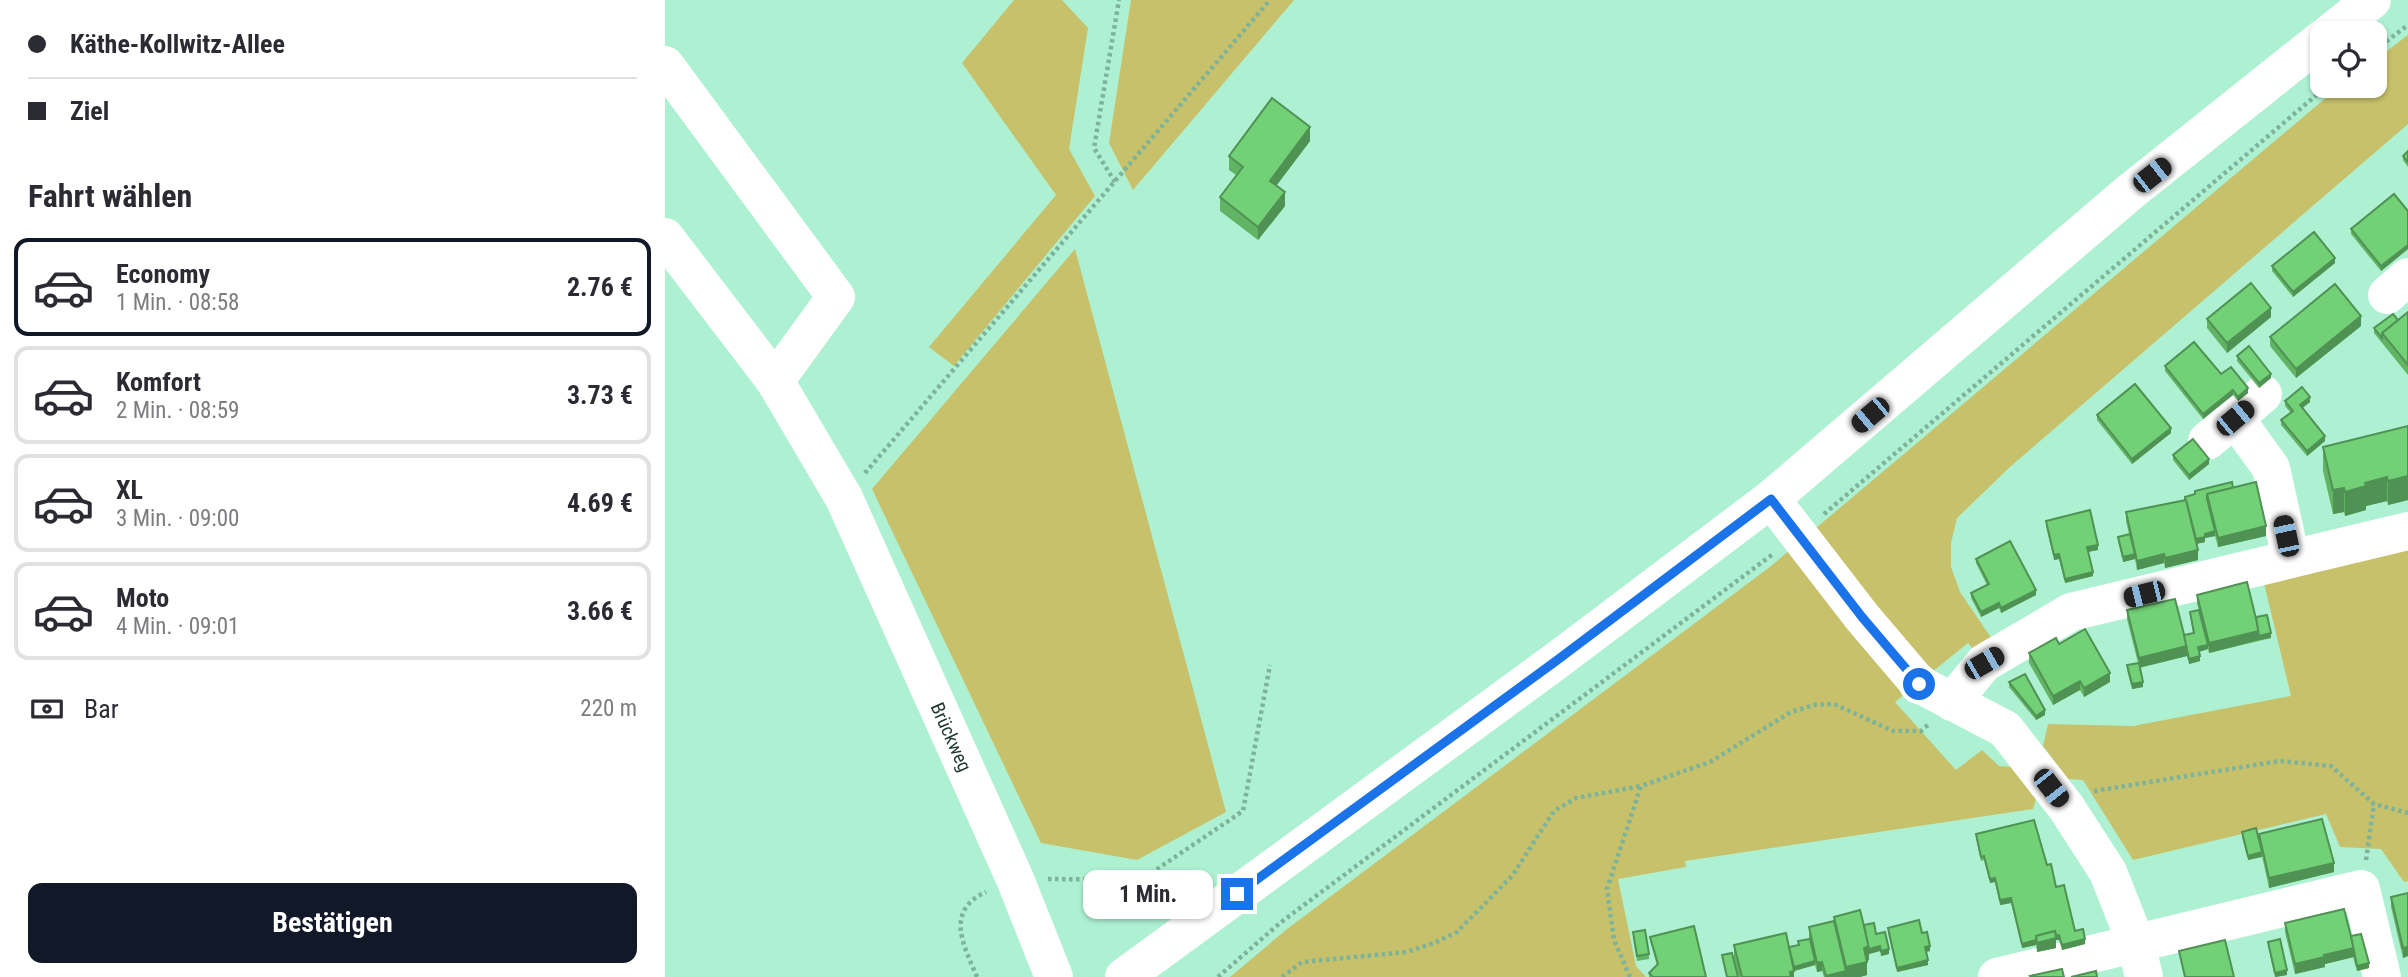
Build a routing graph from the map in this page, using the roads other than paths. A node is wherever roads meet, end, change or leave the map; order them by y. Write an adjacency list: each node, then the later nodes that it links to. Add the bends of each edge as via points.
1 (2372, 0): 2 (street)
2 (2345, 21)
3 (2310, 49): 8 (street, via 2130,192)
4 (665, 65): 6 (street, via 836,297)
5 (665, 237): 6 (street, Brückweg)
6 (775, 381): 13 (street, Brückweg, via 844,498 1015,879)
7 (2235, 418): 10 (street, via 2271,468)
8 (1771, 499): 11 (street, via 1919,684); 14 (street)
9 (2408, 531): 10 (street)
10 (2291, 559): 11 (street, via 2071,612 1984,663)
11 (1952, 702): 12 (street, via 2005,729 2066,807 2108,872)
12 (2140, 960): 15 (street); 16 (street, via 2361,889)
13 (1054, 977)
14 (1123, 977)
15 (1997, 977)
16 (2382, 977)

